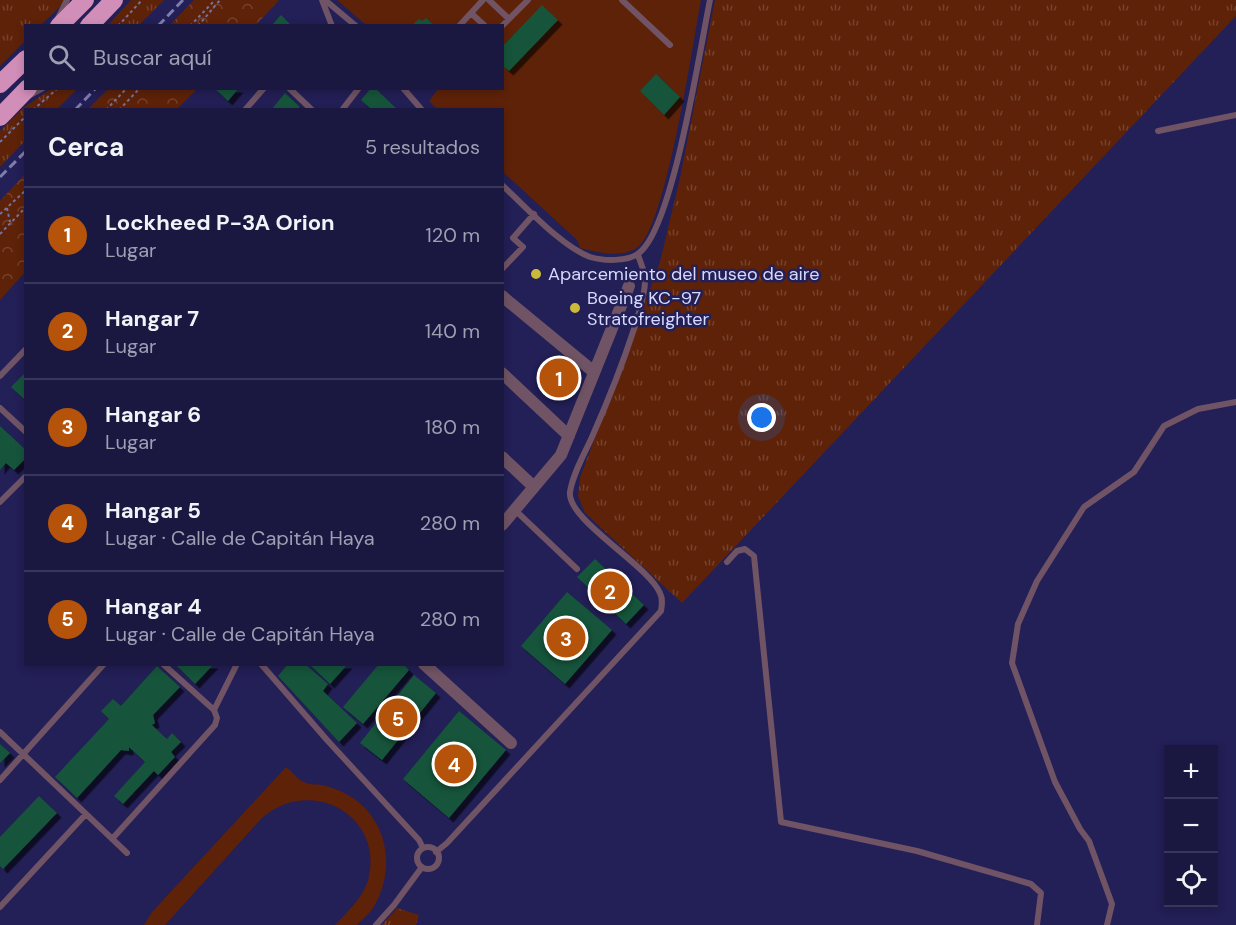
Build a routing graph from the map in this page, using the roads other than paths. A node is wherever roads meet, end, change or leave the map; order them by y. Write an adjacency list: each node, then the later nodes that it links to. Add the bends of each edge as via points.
1 (67, 0): 13 (lane)
2 (85, 0): 14 (highway)
3 (120, 0): 10 (lane)
4 (324, 0): 16 (lane); 17 (lane)
5 (483, 0): 11 (lane)
6 (489, 0): 12 (lane)
7 (528, 0): 12 (lane)
8 (622, 0): 21 (lane)
9 (710, 0): 40 (lane, via 674,175 658,225)
10 (111, 8): 15 (highway)
11 (471, 13): 18 (lane); 19 (lane)
12 (509, 19): 20 (lane)
13 (58, 24)
14 (59, 24)
15 (92, 24)
16 (331, 24)
17 (354, 24)
18 (461, 24)
19 (482, 24)
20 (504, 24)
21 (670, 45)
22 (24, 61): 23 (highway)
23 (0, 84)
24 (27, 90): 34 (highway)
25 (41, 90): 34 (lane)
26 (262, 90): 30 (lane)
27 (291, 90): 31 (lane)
28 (357, 90): 32 (lane)
29 (404, 90): 33 (lane)
30 (247, 108)
31 (310, 108)
32 (344, 108)
33 (418, 108)
34 (20, 110): 36 (highway)
35 (1236, 115): 37 (lane)
36 (0, 117)
37 (1158, 131)
38 (504, 188): 39 (lane)
39 (534, 214): 40 (lane, via 572,248 592,257 609,260); 41 (lane, via 513,238 524,247)
40 (638, 255): 73 (lane, via 644,269 642,302 570,496 579,515 660,592 661,611)
41 (504, 267)
42 (629, 286): 45 (street)
43 (504, 298): 45 (street)
44 (24, 351): 47 (lane)
45 (594, 372): 51 (street)
46 (504, 375): 51 (street)
47 (0, 376)
48 (1236, 402): 79 (lane, via 1198,409 1164,426 1134,472 1084,507 1037,580 1018,624 1012,663 1055,782 1089,841 1112,904)
49 (0, 408): 50 (lane)
50 (24, 430)
51 (569, 436): 54 (street, via 561,455)
52 (504, 460): 54 (street)
53 (24, 478): 55 (lane)
54 (534, 487): 56 (street)
55 (0, 502)
56 (515, 510): 57 (street); 59 (lane)
57 (504, 523)
58 (727, 562): 78 (lane, via 737,551 746,549 754,556 781,822 917,851 1031,884 1041,893)
59 (577, 568)
60 (103, 666): 68 (lane)
61 (165, 666): 65 (lane)
62 (236, 666): 65 (lane)
63 (263, 666): 72 (lane)
64 (426, 666): 67 (street)
65 (214, 710): 71 (lane, via 215,725)
66 (0, 732): 68 (lane)
67 (511, 743)
68 (24, 754): 69 (lane); 70 (lane)
69 (0, 780)
70 (86, 814): 71 (lane); 76 (lane)
71 (111, 838): 74 (lane)
72 (423, 848): 73 (lane); 75 (lane, via 417,858)
73 (436, 852): 75 (lane, via 437,865)
74 (127, 853)
75 (422, 867): 77 (lane)
76 (0, 907)
77 (376, 925)
78 (1037, 925)
79 (1107, 925)

